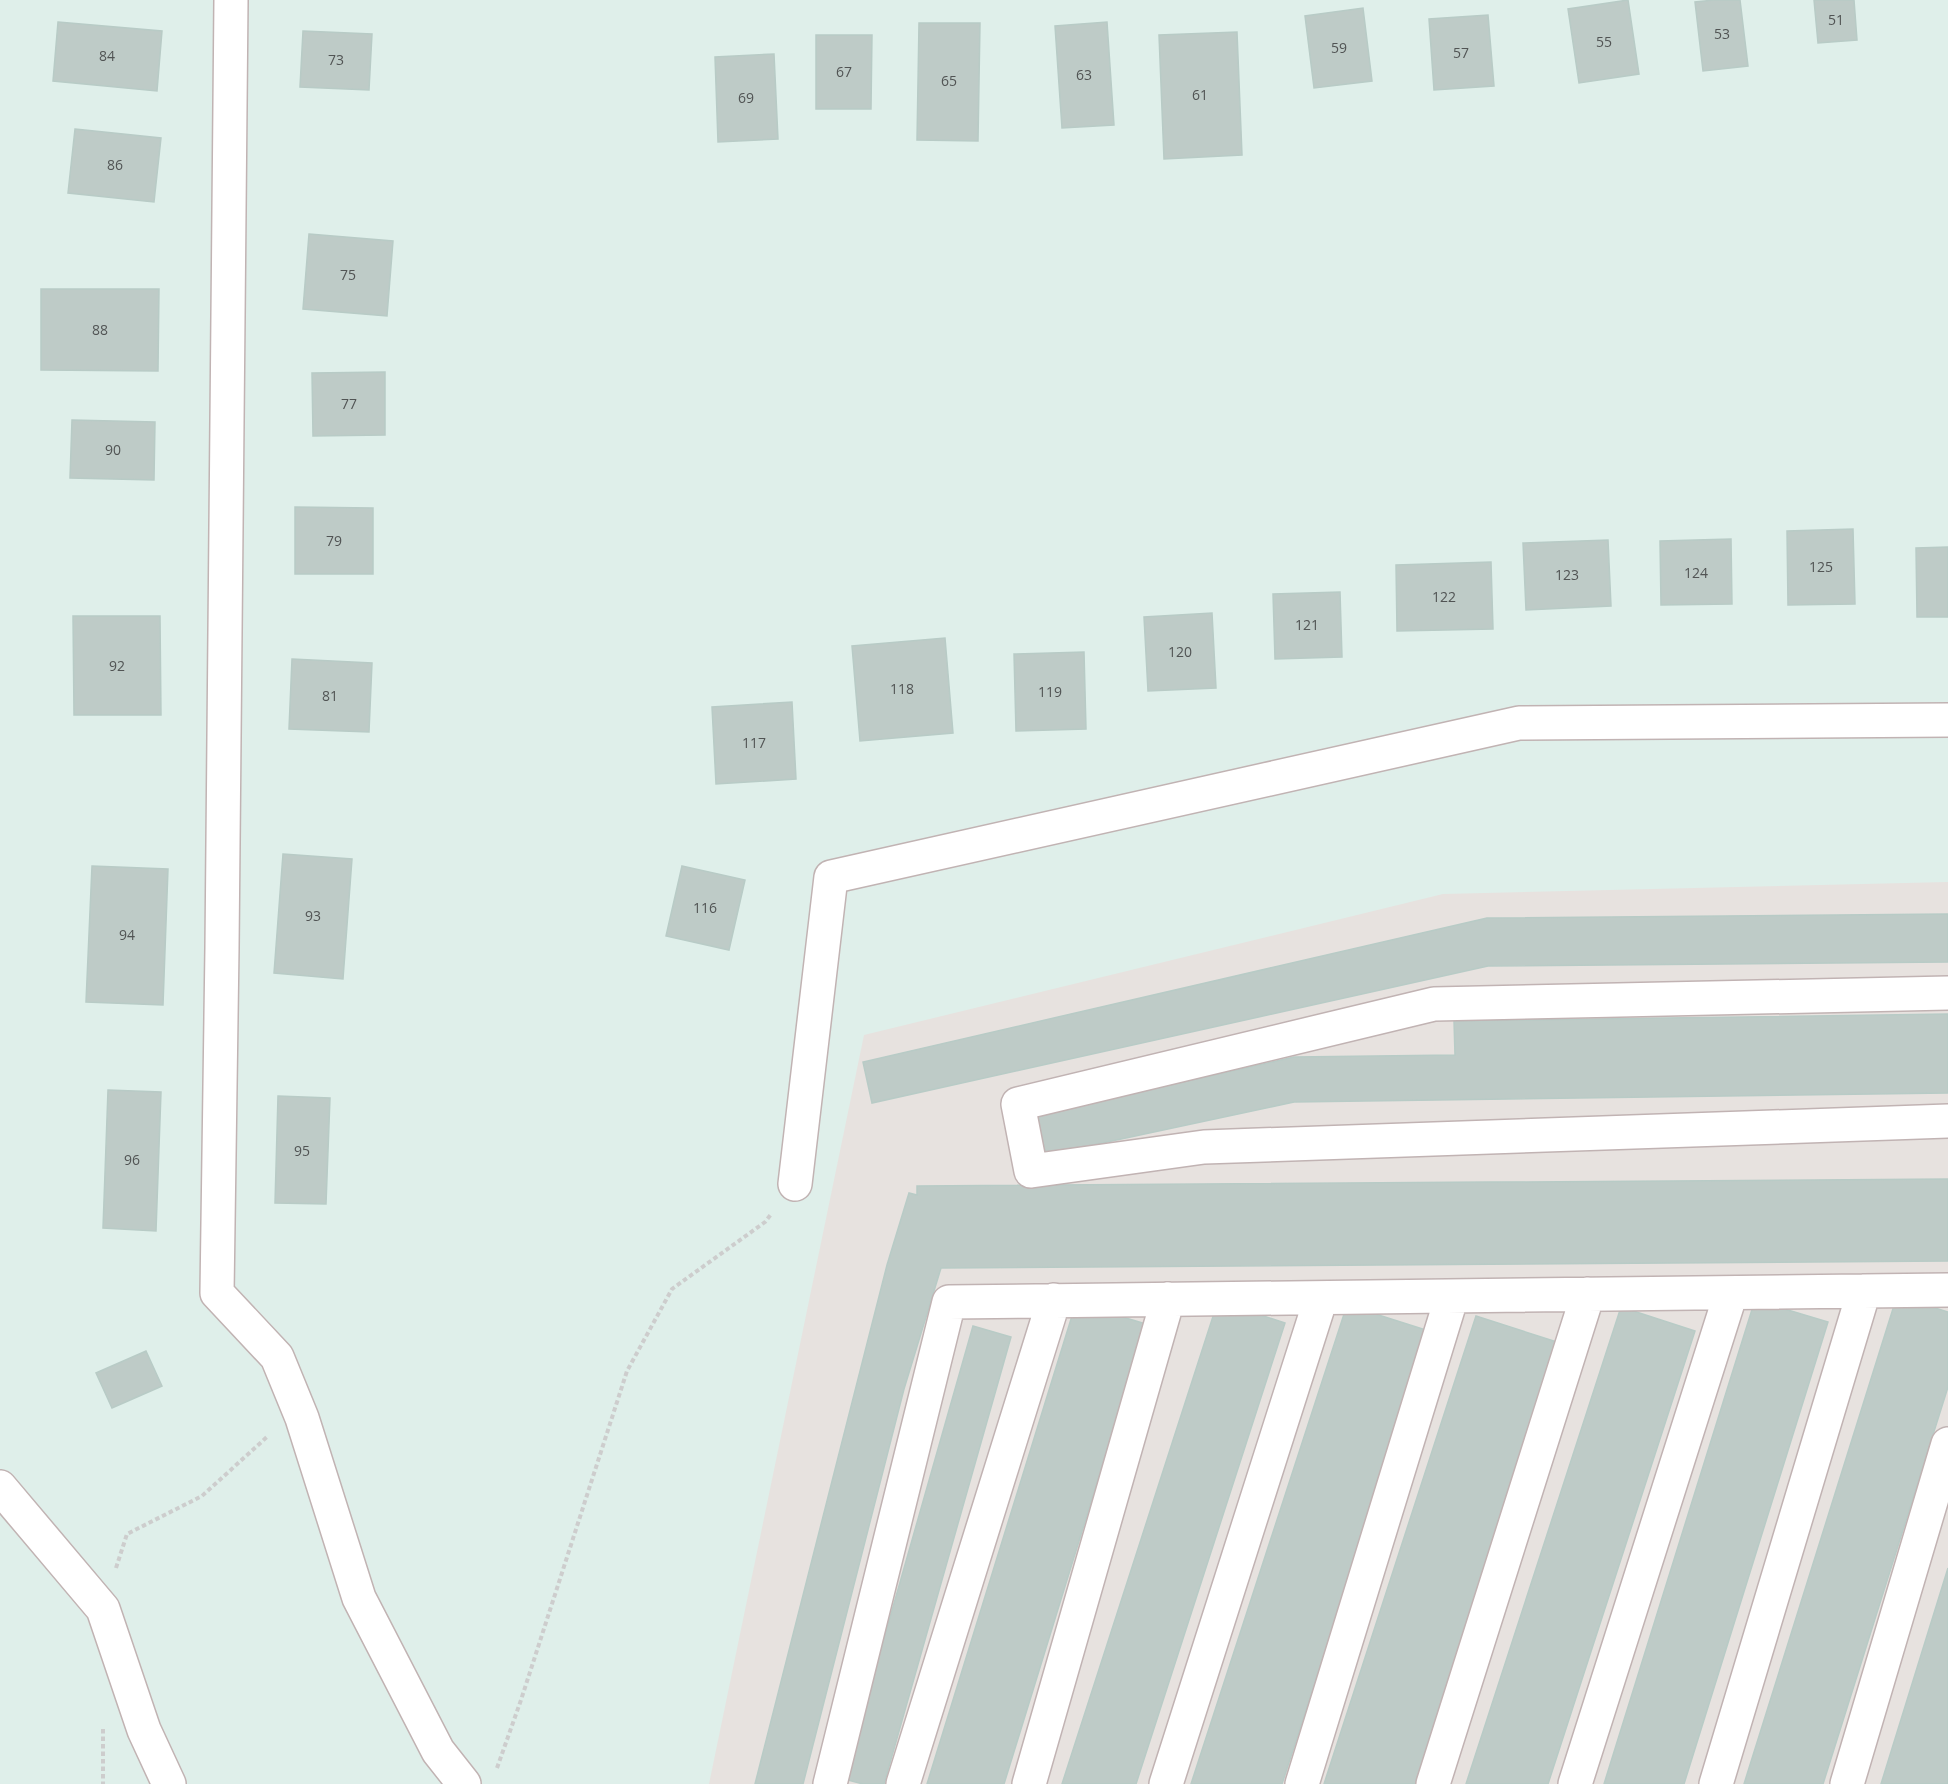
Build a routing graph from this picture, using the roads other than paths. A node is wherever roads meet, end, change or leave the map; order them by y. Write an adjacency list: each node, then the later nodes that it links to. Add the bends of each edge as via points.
1 (231, 0): 17 (street, via 217,1293 278,1357 302,1418 359,1598 438,1751)
2 (1948, 720): 5 (street, via 1519,723 831,877)
3 (1948, 993): 4 (street, via 1434,1004 1018,1104 1032,1172 1204,1147)
4 (1948, 1121)
5 (795, 1184)
6 (1948, 1290): 7 (street)
7 (1864, 1291): 8 (street); 25 (street)
8 (1731, 1293): 9 (street); 24 (street)
9 (1588, 1294): 10 (street); 23 (street)
10 (1452, 1296): 11 (street); 22 (street)
11 (1321, 1298): 12 (street); 21 (street)
12 (1168, 1299): 13 (street); 20 (street)
13 (1054, 1300): 18 (street, via 949,1302); 19 (street)
14 (1948, 1444): 26 (street)
15 (0, 1486): 16 (street, via 103,1609 144,1730)
16 (169, 1784)
17 (464, 1784)
18 (830, 1784)
19 (903, 1784)
20 (1029, 1784)
21 (1166, 1784)
22 (1302, 1784)
23 (1434, 1784)
24 (1575, 1784)
25 (1716, 1784)
26 (1848, 1784)

